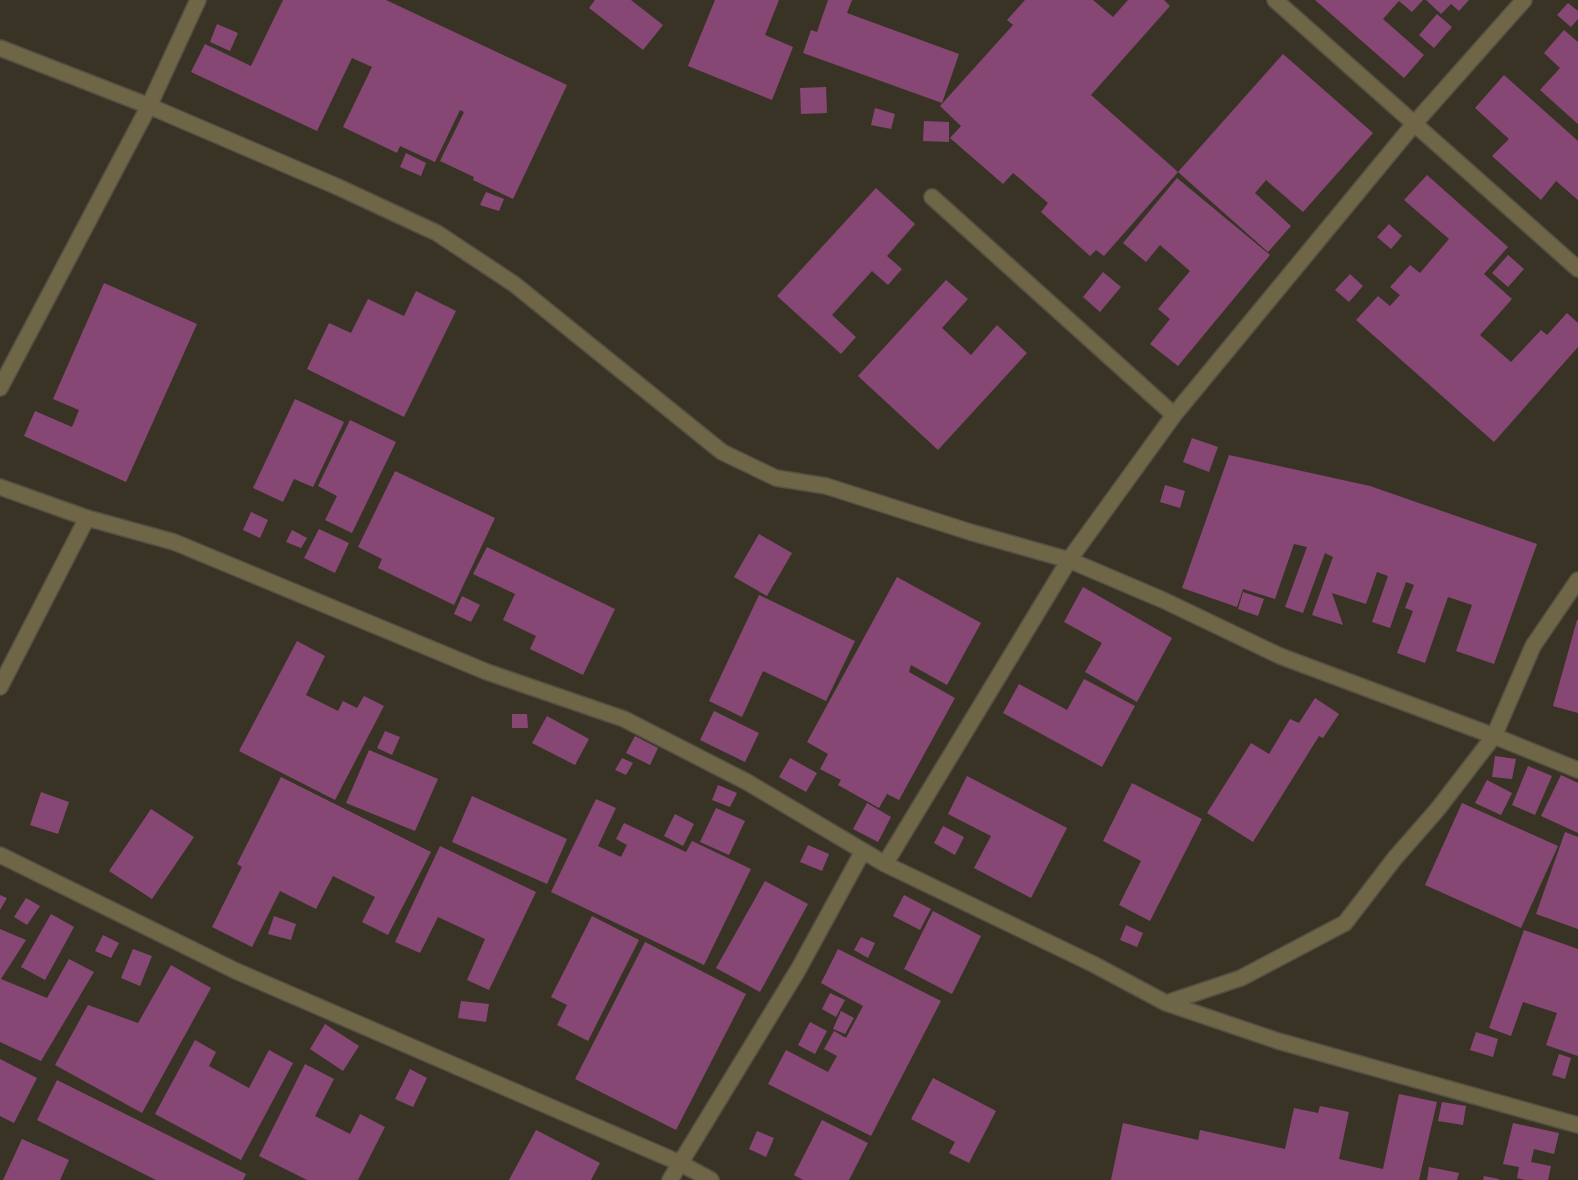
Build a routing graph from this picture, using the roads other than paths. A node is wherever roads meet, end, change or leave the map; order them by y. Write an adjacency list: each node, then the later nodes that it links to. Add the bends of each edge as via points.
1 (198, 0): 5 (street)
2 (1275, 0): 6 (street)
3 (1524, 0): 6 (street)
4 (0, 48): 5 (street)
5 (149, 106): 9 (street); 13 (street, via 437,233 514,284 722,452 776,478 826,486)
6 (1414, 124): 8 (street); 10 (street)
7 (932, 197): 10 (street)
8 (1578, 269)
9 (0, 388)
10 (1174, 415): 13 (street)
11 (0, 487): 12 (street)
12 (87, 518): 15 (street); 18 (street, via 174,542 487,672 624,719 747,782)
13 (1069, 560): 16 (street, via 1280,656); 20 (street)
14 (1578, 580): 16 (street, via 1533,646)
15 (0, 687)
16 (1494, 736): 17 (street); 21 (street, via 1345,923 1241,978)
17 (1578, 770)
18 (863, 851): 20 (street); 23 (street, via 798,970)
19 (0, 855): 23 (street, via 236,971)
20 (885, 864): 21 (street)
21 (1166, 1003): 22 (street, via 1299,1047)
22 (1578, 1125)
23 (680, 1163): 24 (street); 25 (street)
24 (670, 1180)
25 (711, 1180)

